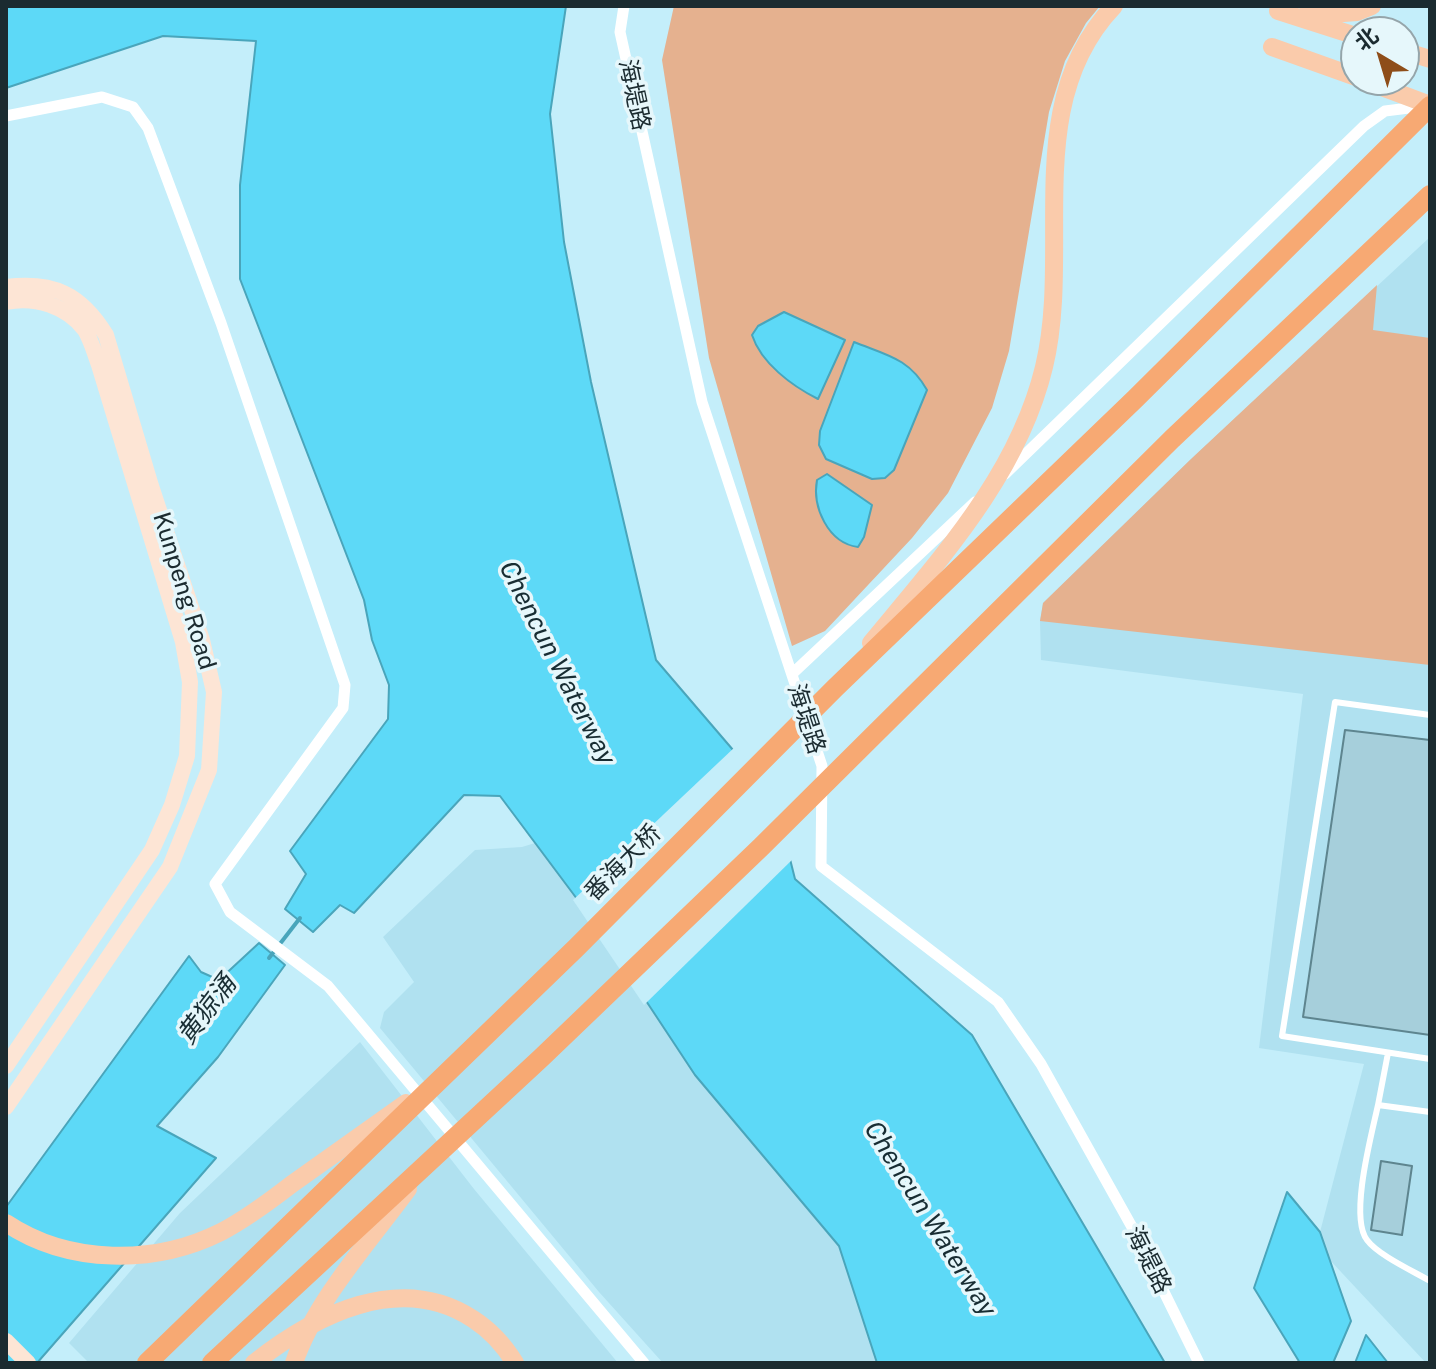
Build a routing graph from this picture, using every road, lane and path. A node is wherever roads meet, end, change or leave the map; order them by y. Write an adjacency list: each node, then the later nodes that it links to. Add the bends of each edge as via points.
1 (624, 6): 13 (street, 海堤路, via 620,32 702,402)
2 (1114, 6): 14 (main road, via 1076,60 1063,104 1054,177 1052,313 1032,410 984,499)
3 (1372, 6): 4 (main road, via 1357,12 1285,14)
4 (1340, 31)
5 (1272, 47): 6 (main road)
6 (1340, 71)
7 (1406, 96): 8 (main road)
8 (1430, 105): 13 (street, via 1385,111 1364,126); 14 (highway, 番海大桥)
9 (6, 116): 35 (street, via 102,97 133,107 148,128 345,685 343,708 215,884 234,915 321,981)
10 (1430, 198): 25 (highway, via 1172,439 761,847)
11 (6, 287): 17 (street, Kunpeng Road, via 57,289 81,302 106,335 202,640 214,692 209,770)
12 (6, 302): 16 (street, Kunpeng Road, via 47,302 85,331 183,642 190,682 187,756 172,805)
13 (792, 674): 36 (street, 海堤路, via 822,766 821,866 998,1002 1041,1064 1125,1213)
14 (835, 688): 21 (highway, 番海大桥)
15 (1430, 715): 18 (lane, via 1335,702 1282,1036)
16 (145, 861): 17 (lane); 20 (street, Kunpeng Road)
17 (165, 875): 23 (street, Kunpeng Road)
18 (1388, 1053): 19 (lane); 22 (lane)
19 (1430, 1059)
20 (6, 1066)
21 (451, 1071): 26 (main road, via 262,1206 225,1230 184,1247 112,1257 87,1254 23,1235); 30 (highway, 番海大桥)
22 (1378, 1105): 24 (lane); 27 (lane, via 1362,1192 1362,1229 1377,1248)
23 (6, 1107)
24 (1430, 1112)
25 (421, 1172): 31 (highway); 33 (main road, via 326,1301)
26 (6, 1223)
27 (1430, 1281)
28 (6, 1341): 29 (street)
29 (28, 1363)
30 (147, 1363)
31 (212, 1363)
32 (254, 1363): 34 (main road, via 331,1315 390,1298 456,1308 486,1328)
33 (294, 1363)
34 (515, 1363)
35 (644, 1363)
36 (1199, 1363)

